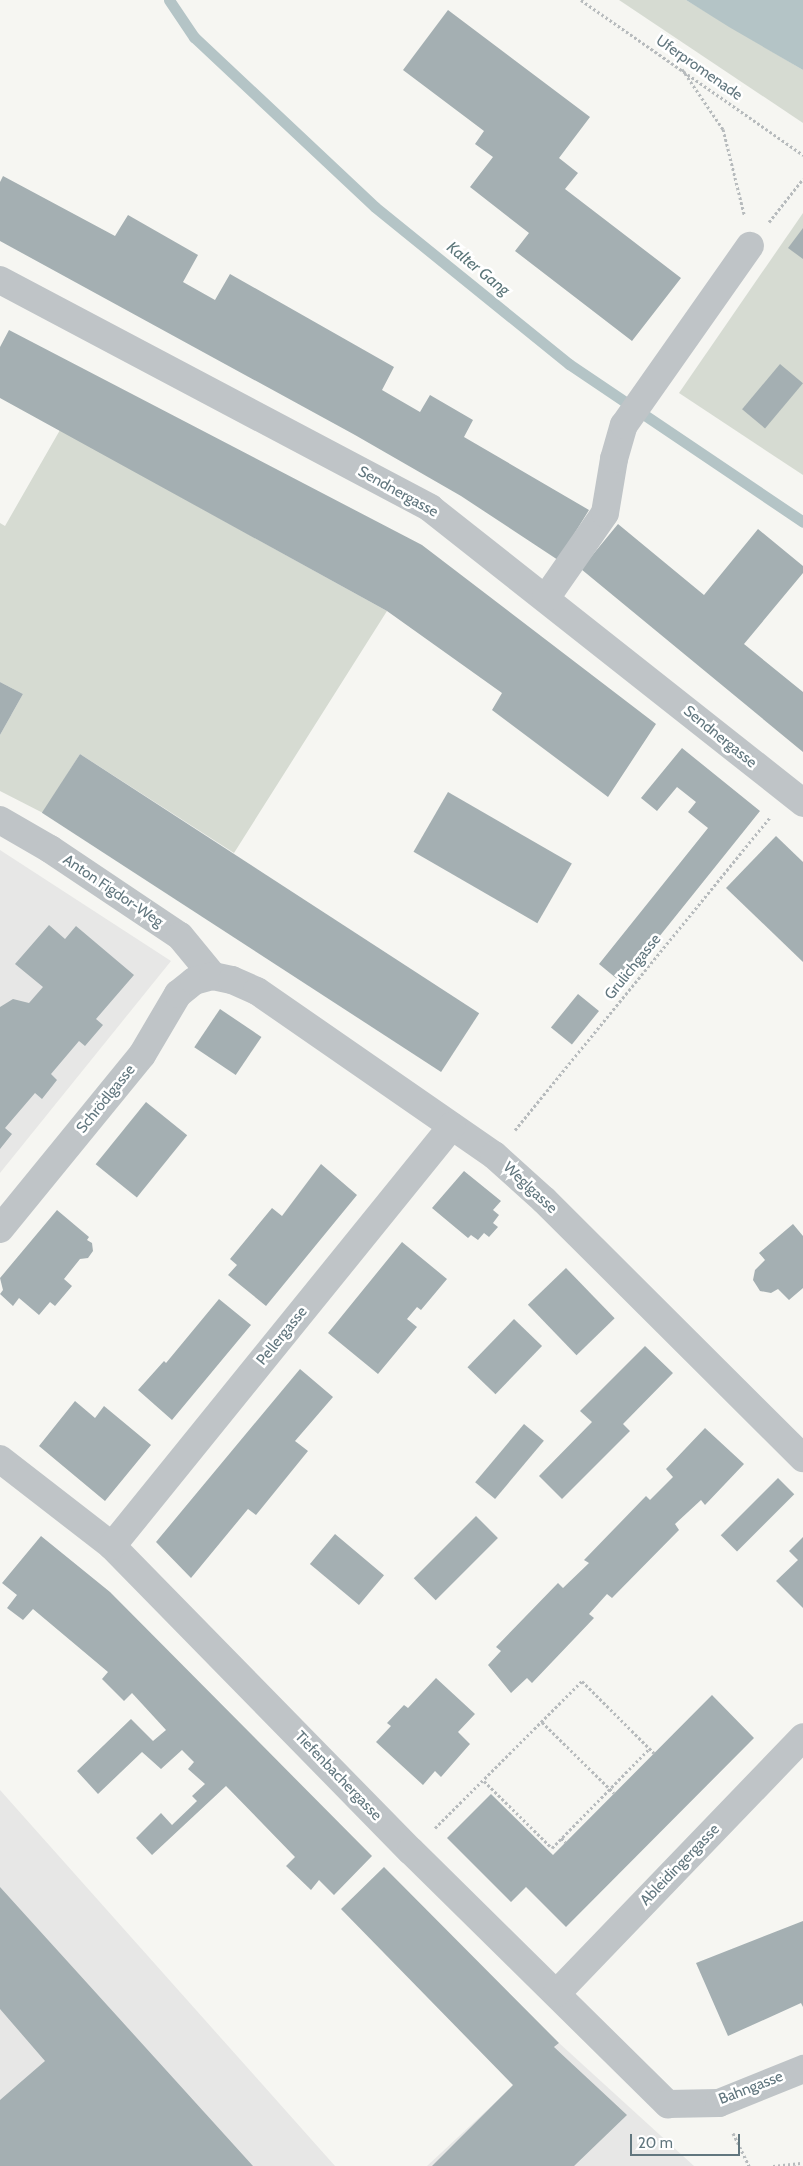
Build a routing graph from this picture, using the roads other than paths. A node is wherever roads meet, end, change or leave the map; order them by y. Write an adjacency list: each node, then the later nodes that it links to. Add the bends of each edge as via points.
1 (750, 246): 3 (street, via 624,425 604,513)
2 (0, 280): 3 (street, Sendnergasse, via 430,508)
3 (546, 598): 4 (street, Sendnergasse)
4 (797, 798)
5 (0, 820): 6 (street, Anton Figdor-Weg, via 50,849 180,936)
6 (213, 976): 7 (street, Weglgasse, via 257,991); 8 (street, Schrödlgasse, via 194,981 178,994 142,1054)
7 (452, 1126): 10 (street, Weglgasse, via 494,1155 544,1200); 11 (street, Pellergasse)
8 (0, 1229)
9 (0, 1458): 11 (street, Tiefenbachergasse)
10 (803, 1458)
11 (112, 1546): 13 (street, Tiefenbachergasse, via 411,1851)
12 (803, 1737): 13 (street, Ableidingergasse)
13 (557, 1993): 15 (street, Tiefenbachergasse)
14 (803, 2069): 15 (street, Bahngasse, via 719,2103)
15 (668, 2104)

